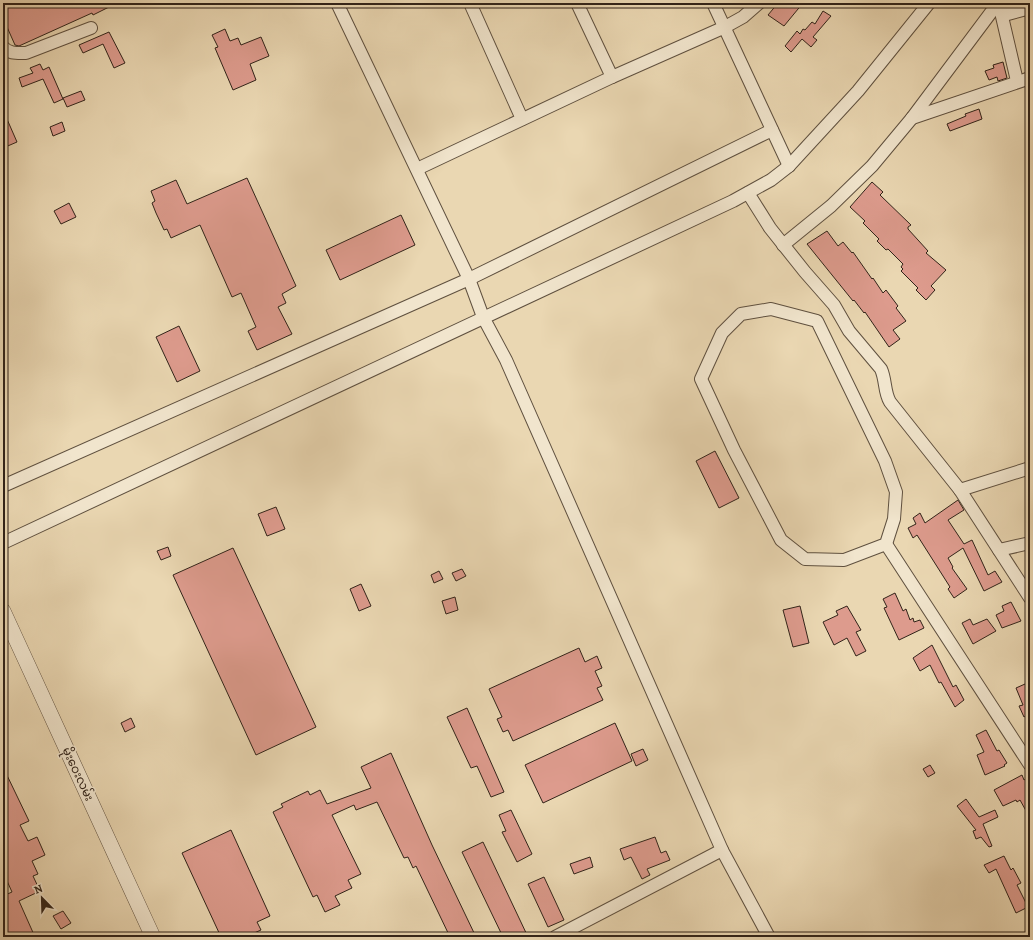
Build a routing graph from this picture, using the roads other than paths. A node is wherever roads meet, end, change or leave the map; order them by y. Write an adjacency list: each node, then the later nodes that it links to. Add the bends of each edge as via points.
1 (337, 3): 19 (street)
2 (470, 3): 16 (street)
3 (577, 3): 12 (street)
4 (713, 3): 9 (street)
5 (759, 3): 9 (street, via 743,17)
6 (929, 3): 18 (street, via 858,92)
7 (999, 5): 8 (street, via 1005,14); 14 (street); 15 (street)
8 (1030, 8)
9 (725, 27): 12 (street); 17 (street)
10 (91, 28): 11 (street, via 26,53 15,53)
11 (3, 47)
12 (612, 77): 16 (street)
13 (1030, 78): 14 (street)
14 (1017, 82): 15 (street)
15 (912, 118): 21 (street, via 872,166 830,206)
16 (522, 119): 19 (street)
17 (772, 130): 18 (street); 22 (street)
18 (789, 166): 20 (street)
19 (417, 169): 22 (street)
20 (748, 193): 21 (street); 23 (street)
21 (783, 244): 26 (street, via 834,305 881,369 890,402)
22 (469, 279): 23 (street); 25 (street)
23 (483, 317): 27 (street); 34 (street, via 506,360)
24 (1030, 468): 26 (street)
25 (3, 486)
26 (960, 490): 30 (street)
27 (3, 543)
28 (1030, 543): 30 (street)
29 (886, 544): 29 (street, via 844,560 805,559 781,540 701,380 722,333 741,314 771,309 817,321 885,461 896,492 894,519); 33 (street)
30 (999, 550): 31 (street)
31 (1030, 598)
32 (3, 611): 35 (street, မိုးဝေးလမ်း)
33 (1030, 764)
34 (722, 850): 36 (street); 37 (street)
35 (153, 937)
36 (555, 937)
37 (769, 937)

